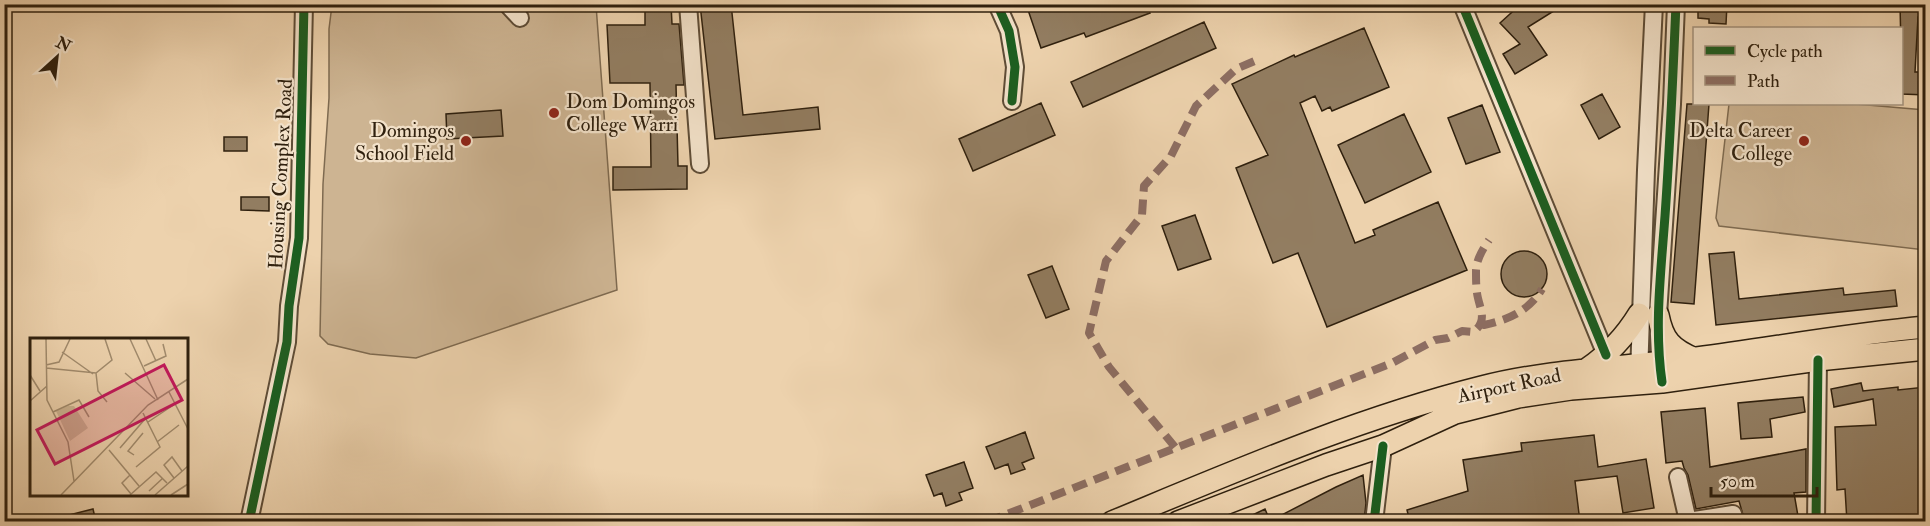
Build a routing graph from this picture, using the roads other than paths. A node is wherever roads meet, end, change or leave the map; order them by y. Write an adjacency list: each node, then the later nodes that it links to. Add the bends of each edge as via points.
1 (304, 4): 22 (street, Housing Complex Road, via 299,238 287,342)
2 (507, 4): 8 (street)
3 (688, 4): 10 (street)
4 (997, 4): 9 (street, via 1009,31 1015,67)
5 (1462, 4): 14 (street)
6 (1654, 4): 11 (street)
7 (1676, 4): 11 (street, via 1672,104)
8 (520, 18)
9 (1012, 101)
10 (700, 164)
11 (1649, 314): 14 (main road); 15 (main road, via 1674,349); 18 (street); 19 (street)
12 (1926, 327): 15 (main road, Airport Road)
13 (1926, 349): 16 (main road, Airport Road)
14 (1606, 355): 17 (main road)
15 (1695, 359): 18 (main road, Airport Road)
16 (1818, 360): 18 (main road, Airport Road); 27 (street)
17 (1586, 370): 19 (main road, Airport Road); 23 (main road, Airport Road, via 1482,387 1422,405 1242,468)
18 (1661, 372): 19 (main road, Airport Road)
19 (1639, 374): 20 (main road, Airport Road, via 1455,412)
20 (1383, 446): 24 (main road, Airport Road); 25 (street)
21 (1678, 477): 26 (street, via 1688,521 1733,514)
22 (249, 522)
23 (1112, 522)
24 (1178, 522)
25 (1374, 522)
26 (1735, 522)
27 (1816, 522)

